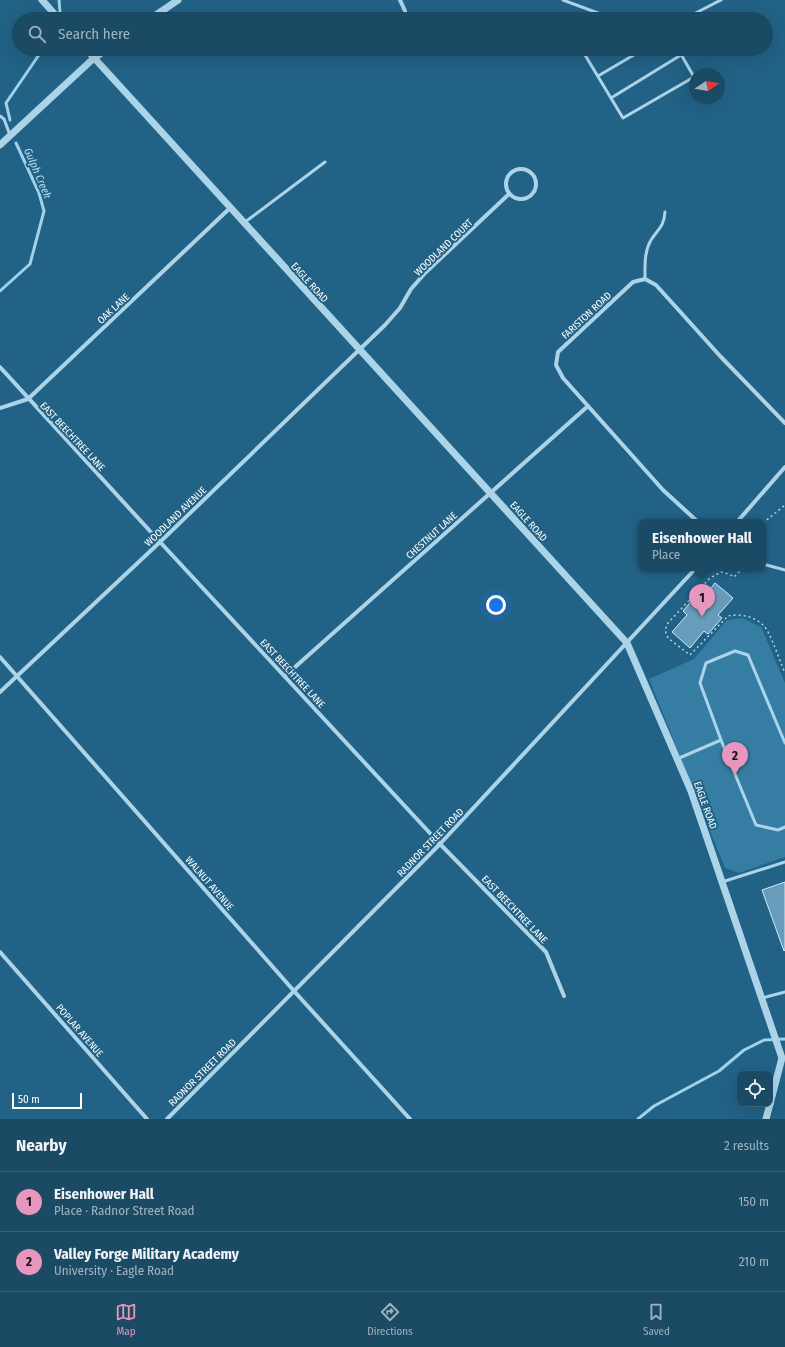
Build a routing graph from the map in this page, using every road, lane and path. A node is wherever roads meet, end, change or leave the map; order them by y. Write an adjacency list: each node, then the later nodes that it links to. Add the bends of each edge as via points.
1 (42, 0): 7 (street)
2 (178, 0): 8 (street)
3 (400, 0): 6 (street)
4 (563, 0): 9 (lane)
5 (721, 0): 10 (lane)
6 (405, 11)
7 (53, 12)
8 (160, 12)
9 (595, 12)
10 (698, 12)
11 (97, 56): 16 (street)
12 (586, 56): 17 (lane)
13 (632, 56): 17 (lane)
14 (679, 56): 18 (lane)
15 (682, 56): 18 (lane, via 694,77 623,118)
16 (94, 58): 20 (street); 24 (street, EAGLE ROAD)
17 (598, 76): 18 (lane)
18 (611, 98)
19 (0, 116): 20 (lane, via 4,119)
20 (10, 135): 21 (street)
21 (0, 145)
22 (325, 162): 26 (lane)
23 (509, 194): 23 (street, via 506,180 513,171 522,169 532,174 535,184 529,196 517,198); 28 (street, WOODLAND COURT, via 425,273 395,314)
24 (230, 208): 26 (street, EAGLE ROAD); 30 (street, OAK LANE)
25 (665, 212): 27 (lane, via 661,228 646,252)
26 (244, 223): 28 (street, EAGLE ROAD)
27 (645, 279): 31 (street, FARISTON ROAD, via 633,282 558,352 556,365 563,378); 33 (street, via 656,285)
28 (359, 350): 35 (street, EAGLE ROAD); 40 (street, WOODLAND AVENUE)
29 (0, 367): 30 (street, EAST BEECHTREE LANE)
30 (28, 399): 32 (street, OAK LANE); 40 (street, EAST BEECHTREE LANE)
31 (588, 406): 35 (street, CHESTNUT LANE); 37 (street, FARISTON ROAD, via 662,490)
32 (0, 408)
33 (785, 423)
34 (785, 467): 38 (street)
35 (490, 492): 45 (street, EAGLE ROAD); 48 (street, CHESTNUT LANE)
36 (785, 504): 39 (path)
37 (695, 519)
38 (740, 519)
39 (766, 520)
40 (160, 542): 48 (street, EAST BEECHTREE LANE); 49 (street, WOODLAND AVENUE)
41 (766, 565): 42 (lane)
42 (785, 570)
43 (693, 571): 45 (street, RADNOR STREET ROAD)
44 (740, 571): 47 (path, via 734,577 721,572 710,578 668,623 668,638 690,655 728,616 740,615 760,622 766,629)
45 (627, 643): 53 (street, EAGLE ROAD); 55 (street, RADNOR STREET ROAD)
46 (0, 657): 49 (street, WALNUT AVENUE)
47 (785, 673)
48 (284, 676): 55 (street, EAST BEECHTREE LANE)
49 (18, 677): 50 (street, WOODLAND AVENUE); 59 (street, WALNUT AVENUE)
50 (0, 692)
51 (721, 740): 52 (lane, via 700,683 706,663 735,651 748,655); 53 (lane); 54 (lane, via 756,825 778,830)
52 (785, 743)
53 (677, 759): 57 (street, EAGLE ROAD, via 691,791)
54 (785, 827)
55 (440, 844): 59 (street, RADNOR STREET ROAD); 61 (street, EAST BEECHTREE LANE, via 546,952)
56 (785, 862): 57 (lane)
57 (722, 882): 62 (street, EAGLE ROAD)
58 (0, 952): 66 (street, POPLAR AVENUE)
59 (294, 991): 67 (street, RADNOR STREET ROAD); 68 (street, WALNUT AVENUE)
60 (785, 992): 62 (lane)
61 (564, 996)
62 (762, 998): 63 (street, EAGLE ROAD)
63 (784, 1058): 64 (street, EAGLE ROAD)
64 (773, 1094)
65 (769, 1107): 69 (street, EAGLE ROAD)
66 (147, 1119)
67 (167, 1119)
68 (410, 1119)
69 (766, 1119)

